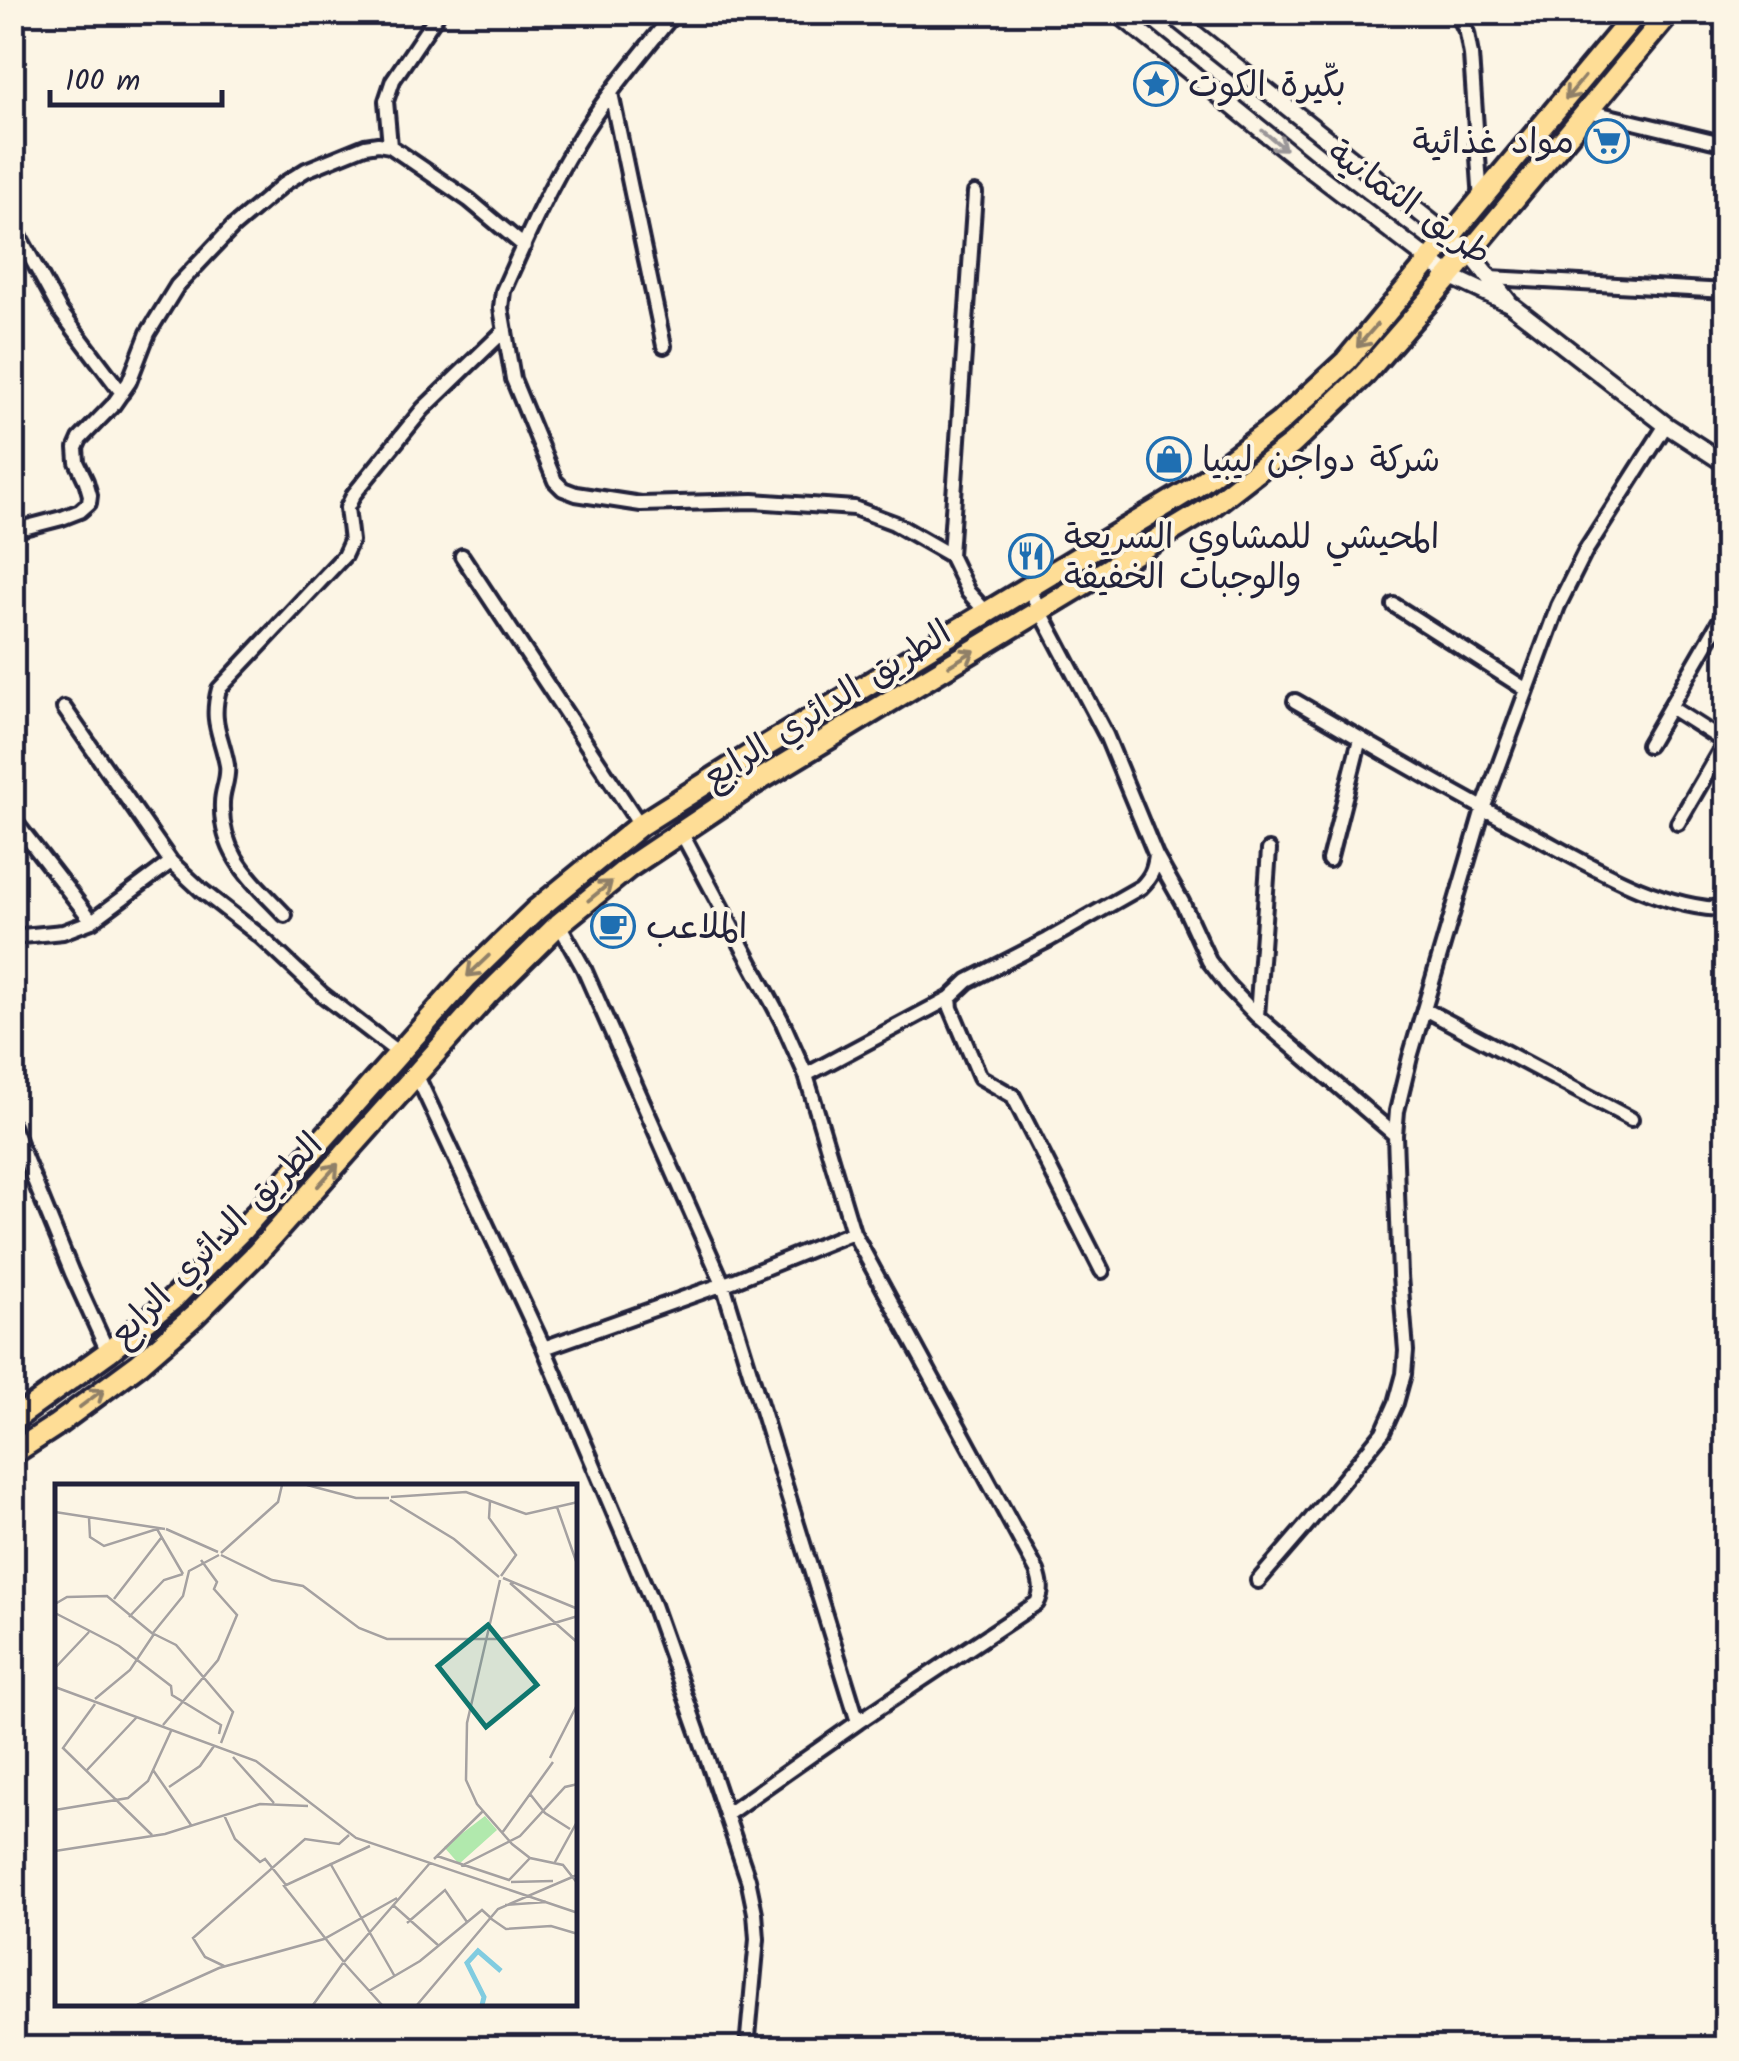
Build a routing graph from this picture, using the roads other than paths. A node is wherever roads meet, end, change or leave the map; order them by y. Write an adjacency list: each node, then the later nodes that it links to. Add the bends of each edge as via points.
1 (439, 12): 11 (street, via 393,80 386,101)
2 (675, 12): 8 (street)
3 (1116, 12): 18 (street, طريق الثمانية, one-way to 18)
4 (1168, 12): 15 (street)
5 (1457, 12): 13 (street, via 1471,54)
6 (1638, 12): 13 (main road, الطريق الدائري الرابع, one-way to 13)
7 (1670, 12): 9 (main road, الطريق الدائري الرابع)
8 (611, 93): 16 (street, via 576,144); 24 (street)
9 (1588, 111): 10 (street); 17 (main road, الطريق الدائري الرابع)
10 (1726, 144)
11 (390, 146): 16 (street); 25 (street, via 365,146 306,170 233,227 177,286)
12 (975, 193): 29 (street)
13 (1482, 200): 15 (main road, الطريق الدائري الرابع)
14 (12, 222): 25 (street, via 60,310)
15 (1451, 238): 17 (street); 18 (main road, الطريق الدائري الرابع)
16 (524, 246): 23 (street, via 503,292)
17 (1469, 252): 19 (main road, الطريق الدائري الرابع); 20 (street)
18 (1431, 262): 19 (street, طريق الثمانية); 31 (main road, الطريق الدائري الرابع, one-way to 31, via 1346,361 1279,423 1196,487)
19 (1450, 276): 22 (street, طريق الثمانية); 34 (main road, الطريق الدائري الرابع, via 1292,444 1208,509)
20 (1490, 278): 21 (street); 22 (street)
21 (1726, 291)
22 (1510, 304): 26 (street, طريق الثمانية)
23 (505, 330): 29 (street, via 513,379 563,489 641,504 753,501 854,508); 53 (street, via 423,409 354,494 344,556 219,689 215,723 228,768 223,830 236,862)
24 (664, 346)
25 (122, 393): 28 (street, via 76,448 88,503 62,518)
26 (1666, 424): 27 (street, طريق الثمانية); 36 (street, via 1585,552)
27 (1726, 464)
28 (12, 531)
29 (950, 555): 35 (street)
30 (462, 556): 46 (street)
31 (1029, 589): 34 (street); 35 (main road, الطريق الدائري الرابع)
32 (1394, 605): 36 (street)
33 (1726, 610): 38 (street)
34 (1042, 611): 47 (main road, الطريق الدائري الرابع, one-way to 34); 49 (street, via 1106,735)
35 (987, 613): 46 (main road, الطريق الدائري الرابع)
36 (1526, 690): 43 (street)
37 (1295, 702): 40 (street)
38 (1670, 707): 41 (street); 42 (street)
39 (64, 708): 51 (street)
40 (1360, 739): 43 (street); 50 (street)
41 (1726, 741): 45 (street)
42 (1648, 744)
43 (1482, 809): 52 (street, via 1650,893); 58 (street)
44 (12, 818): 54 (street)
45 (1678, 823)
46 (640, 826): 60 (main road, الطريق الدائري الرابع, one-way to 60, via 536,910)
47 (681, 832): 55 (main road, الطريق الدائري الرابع, one-way to 47); 61 (street)
48 (1268, 850): 59 (street)
49 (1156, 856): 57 (street, via 1152,876 1141,887 968,981); 59 (street, via 1210,961)
50 (1329, 860)
51 (171, 862): 54 (street); 60 (street)
52 (1726, 909)
53 (284, 915)
54 (92, 922): 56 (street)
55 (559, 924): 62 (main road, الطريق الدائري الرابع); 68 (street)
56 (12, 937)
57 (950, 998): 61 (street); 67 (street, via 980,1077 1012,1096)
58 (1426, 1010): 63 (street); 65 (street)
59 (1256, 1016): 65 (street)
60 (400, 1054): 70 (main road, الطريق الدائري الرابع, via 242,1230)
61 (806, 1075): 66 (street)
62 (417, 1076): 69 (street); 72 (main road, الطريق الدائري الرابع, one-way to 62, via 139,1364 194,1316)
63 (1631, 1119)
64 (12, 1126): 70 (street)
65 (1395, 1135): 73 (street, via 1406,1351 1396,1404 1382,1432)
66 (853, 1232): 68 (street); 74 (street, via 1041,1583 1036,1604)
67 (1102, 1270)
68 (723, 1284): 69 (street); 74 (street)
69 (544, 1348): 75 (street, via 653,1605)
70 (108, 1352): 71 (main road, الطريق الدائري الرابع)
71 (12, 1422)
72 (12, 1454)
73 (1258, 1580)
74 (858, 1722): 75 (street)
75 (726, 1815): 76 (street, via 756,1913)
76 (747, 2048)

